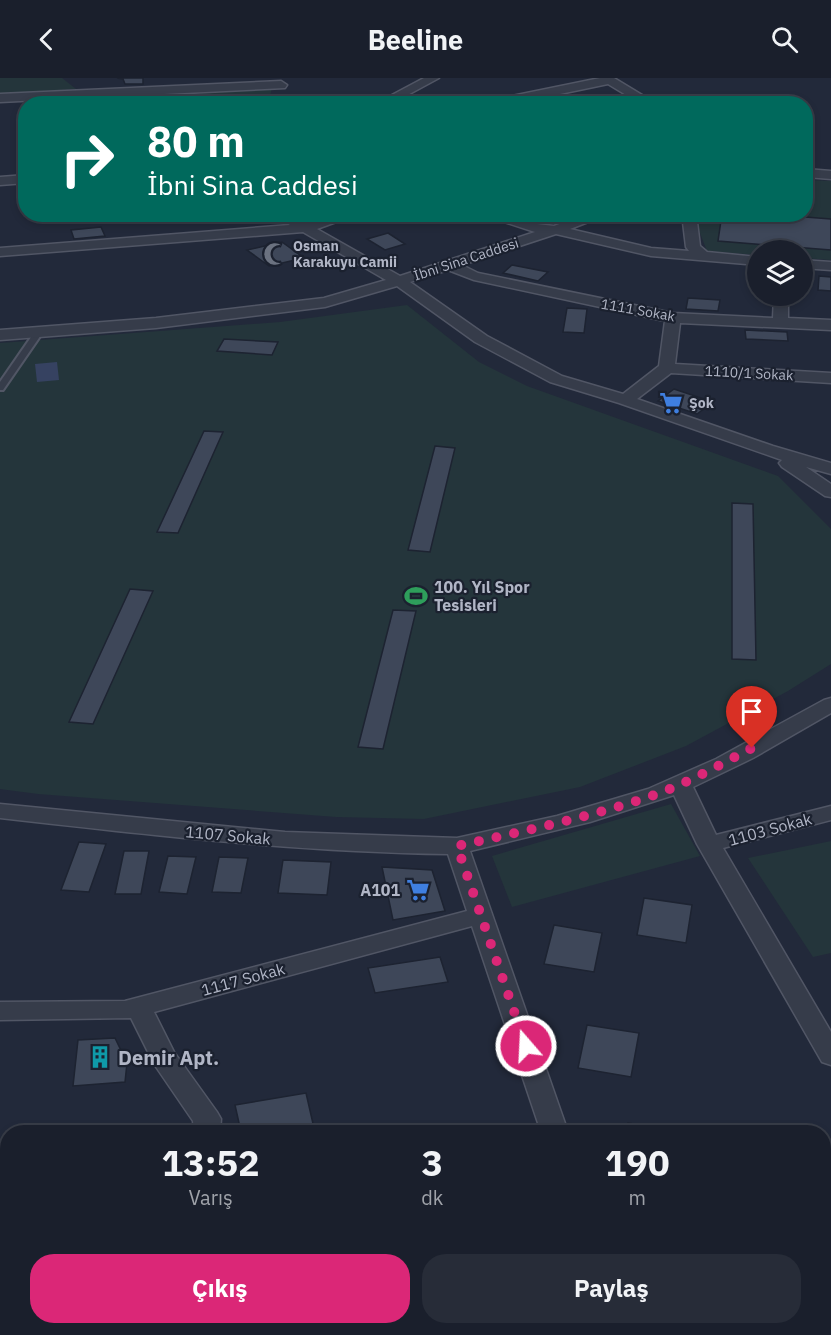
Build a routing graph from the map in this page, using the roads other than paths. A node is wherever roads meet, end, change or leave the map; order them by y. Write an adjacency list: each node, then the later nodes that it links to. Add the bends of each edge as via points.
1 (433, 78): 8 (street)
2 (608, 79): 9 (street); 10 (street)
3 (97, 82): 5 (street)
4 (282, 82): 5 (street)
5 (113, 92): 6 (street); 7 (street)
6 (38, 96)
7 (119, 96)
8 (397, 96)
9 (535, 96)
10 (637, 96)
11 (18, 97): 12 (street)
12 (0, 98)
13 (813, 173): 14 (street)
14 (831, 174)
15 (18, 180): 16 (street)
16 (0, 181)
17 (294, 222): 22 (street)
18 (324, 222): 22 (street)
19 (515, 222): 23 (street)
20 (578, 222): 23 (street, İbni Sina Caddesi)
21 (690, 222): 25 (street, via 693,248)
22 (304, 228): 24 (street); 30 (street)
23 (555, 230): 25 (street, via 651,252); 27 (street, İbni Sina Caddesi)
24 (0, 252)
25 (703, 256): 26 (street)
26 (747, 260)
27 (450, 265): 30 (street, İbni Sina Caddesi); 32 (street, 1111 Sokak, via 474,276)
28 (813, 265): 29 (street)
29 (831, 266)
30 (399, 281): 35 (street, via 325,302); 40 (street, İbni Sina Caddesi, via 481,339 556,379)
31 (781, 306): 33 (street)
32 (673, 318): 33 (street, 1111 Sokak); 37 (street)
33 (780, 323): 34 (street, 1111 Sokak)
34 (831, 325)
35 (39, 332): 36 (street); 39 (lane)
36 (1, 336)
37 (667, 368): 38 (street, 1110/1 Sokak); 40 (street)
38 (831, 378)
39 (0, 388)
40 (625, 400): 41 (street, İbni Sina Caddesi)
41 (767, 450): 42 (street, İbni Sina Caddesi); 43 (street, İbni Sina Caddesi)
42 (831, 469)
43 (831, 492)
44 (831, 704): 45 (street)
45 (680, 784): 48 (street); 49 (street, via 549,826)
46 (0, 811): 49 (street, 1107 Sokak, via 215,835 395,847)
47 (831, 813): 48 (street, 1103 Sokak)
48 (709, 844): 53 (street)
49 (457, 846): 50 (street)
50 (482, 915): 51 (street, 1117 Sokak); 55 (street)
51 (139, 1007): 52 (street, 1117 Sokak); 54 (street)
52 (0, 1011)
53 (831, 1055)
54 (207, 1125)
55 (553, 1125)

